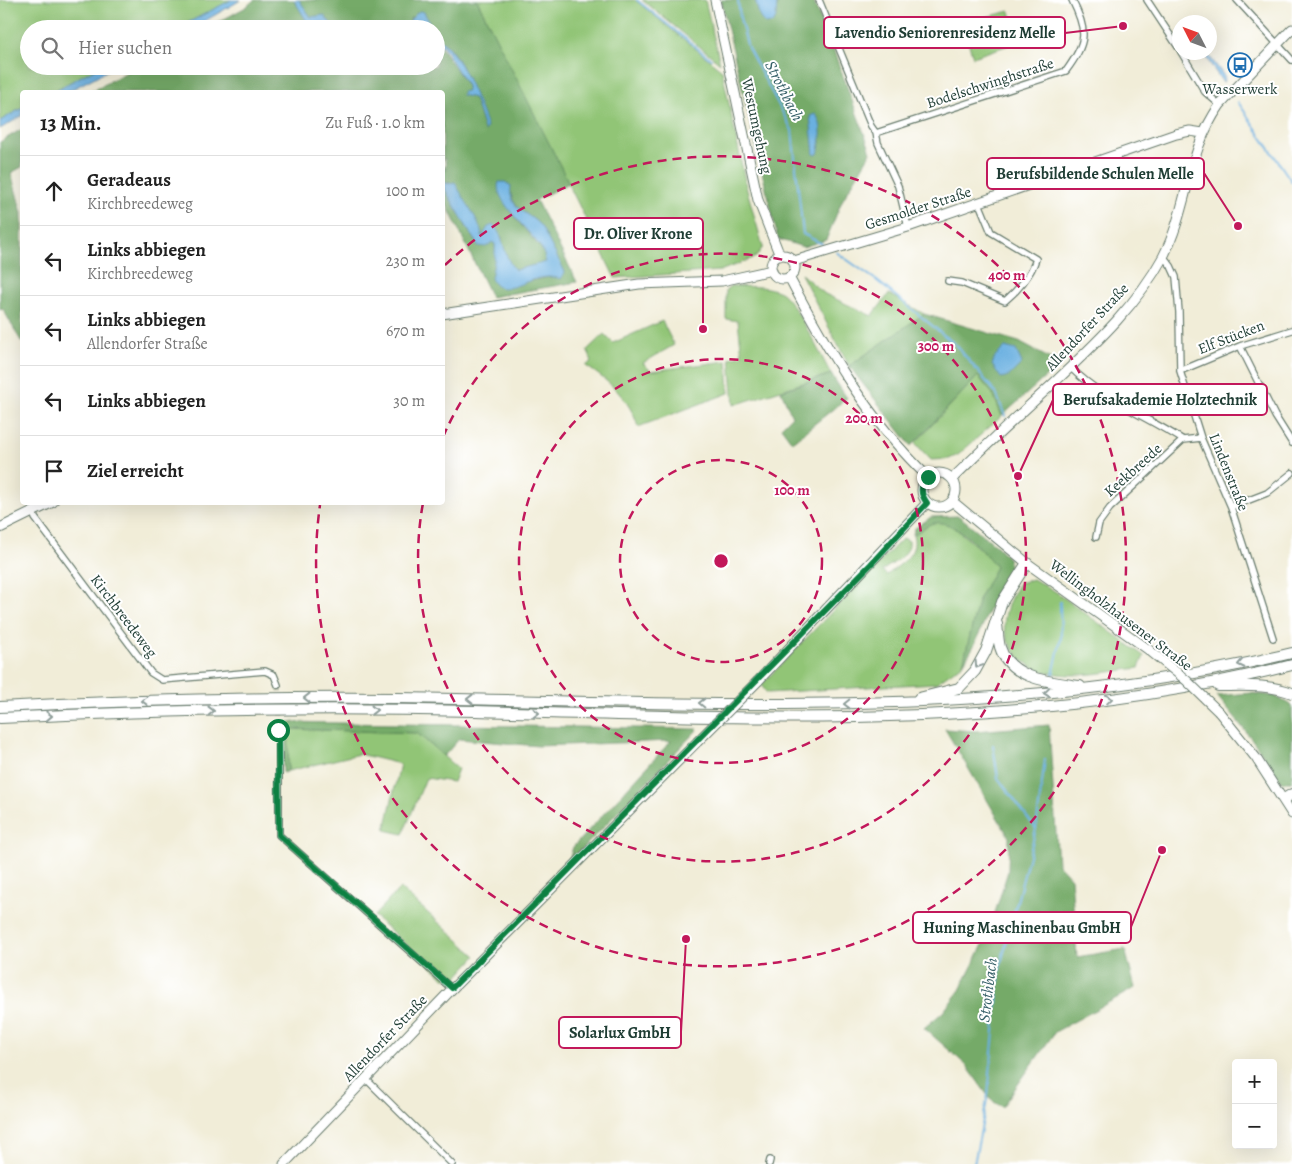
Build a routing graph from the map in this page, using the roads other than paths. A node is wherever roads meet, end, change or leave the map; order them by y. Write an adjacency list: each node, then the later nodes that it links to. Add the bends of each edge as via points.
1 (715, 0): 18 (main road, Westumgehung, via 758,200)
2 (819, 0): 9 (street)
3 (1072, 0): 14 (street, Bodelschwinghstraße, via 1084,23 1082,49 1066,71)
4 (1146, 0): 8 (street)
5 (1237, 0): 10 (street)
6 (926, 29): 9 (street)
7 (1292, 29): 10 (main road)
8 (1172, 39)
9 (837, 44): 14 (street, via 870,126)
10 (1277, 44): 12 (street); 13 (main road)
11 (1185, 60): 13 (street, via 1205,92)
12 (1292, 60)
13 (1220, 105): 15 (main road)
14 (876, 133): 17 (street, via 898,186)
15 (1203, 134): 16 (main road, Gesmolder Straße, via 1190,131 1176,134); 19 (main road, Allendorfer Straße, via 1193,158 1182,207)
16 (979, 202): 17 (main road, Gesmolder Straße); 23 (street, via 991,232 1036,259 1033,267 1005,302 962,283)
17 (908, 227): 20 (main road, Gesmolder Straße)
18 (780, 256): 20 (main road, via 786,255); 21 (main road, via 774,260)
19 (1163, 256): 27 (main road, Allendorfer Straße, via 1128,307); 28 (street, Lindenstraße, via 1176,276)
20 (794, 261): 22 (main road, via 795,268)
21 (772, 270): 22 (main road, via 779,278); 24 (main road, via 722,282 639,284)
22 (790, 277): 33 (main road, via 855,388)
23 (948, 281)
24 (445, 314)
25 (1292, 330): 26 (street, Elf Stücken)
26 (1240, 346): 28 (street, Elf Stücken); 31 (street)
27 (1070, 367): 30 (street, via 1080,378 1121,405); 34 (main road, Allendorfer Straße)
28 (1180, 371): 29 (street, Lindenstraße)
29 (1201, 438): 30 (street, Keekbreede); 38 (street, Lindenstraße)
30 (1183, 440): 41 (street, Keekbreede, via 1110,508 1099,523)
31 (1292, 443)
32 (1292, 474): 38 (street, via 1267,493)
33 (928, 477): 34 (main road, via 938,473); 36 (main road, via 922,487)
34 (952, 479): 35 (main road, via 956,492)
35 (952, 501): 36 (main road, via 940,507); 42 (main road, Wellingholzhausener Straße)
36 (927, 503): 57 (main road, Allendorfer Straße, bridge, via 758,681)
37 (46, 505): 39 (main road)
38 (1231, 507): 44 (street, Lindenstraße)
39 (32, 511): 40 (main road); 47 (street, Kirchbreedeweg, via 150,672 162,680 265,671 274,675)
40 (0, 528)
41 (1096, 537)
42 (1027, 563): 43 (highway, via 1013,581); 55 (main road, Wellingholzhausener Straße, bridge, via 1186,680 1219,712)
43 (996, 620): 49 (highway, via 1000,647 1006,660 1025,675 1049,682); 51 (highway, one-way to 51, via 976,671 959,688)
44 (1273, 638)
45 (1292, 653): 49 (highway, one-way to 49, via 1234,666)
46 (1292, 665): 48 (highway)
47 (278, 685)
48 (1197, 687): 50 (highway, via 1258,686); 53 (highway, one-way to 48, via 284,710 736,716 917,714 1060,704)
49 (1096, 688): 51 (highway, one-way to 51)
50 (1292, 693)
51 (896, 703): 52 (highway, one-way to 52, via 786,705 270,698)
52 (0, 707)
53 (0, 718)
54 (278, 730): 57 (street, via 279,835)
55 (1288, 796): 56 (main road, Wellingholzhausener Straße)
56 (1292, 814)
57 (452, 988): 58 (main road, Allendorfer Straße)
58 (366, 1079): 59 (main road, Allendorfer Straße); 60 (street)
59 (284, 1164)
60 (452, 1164)

